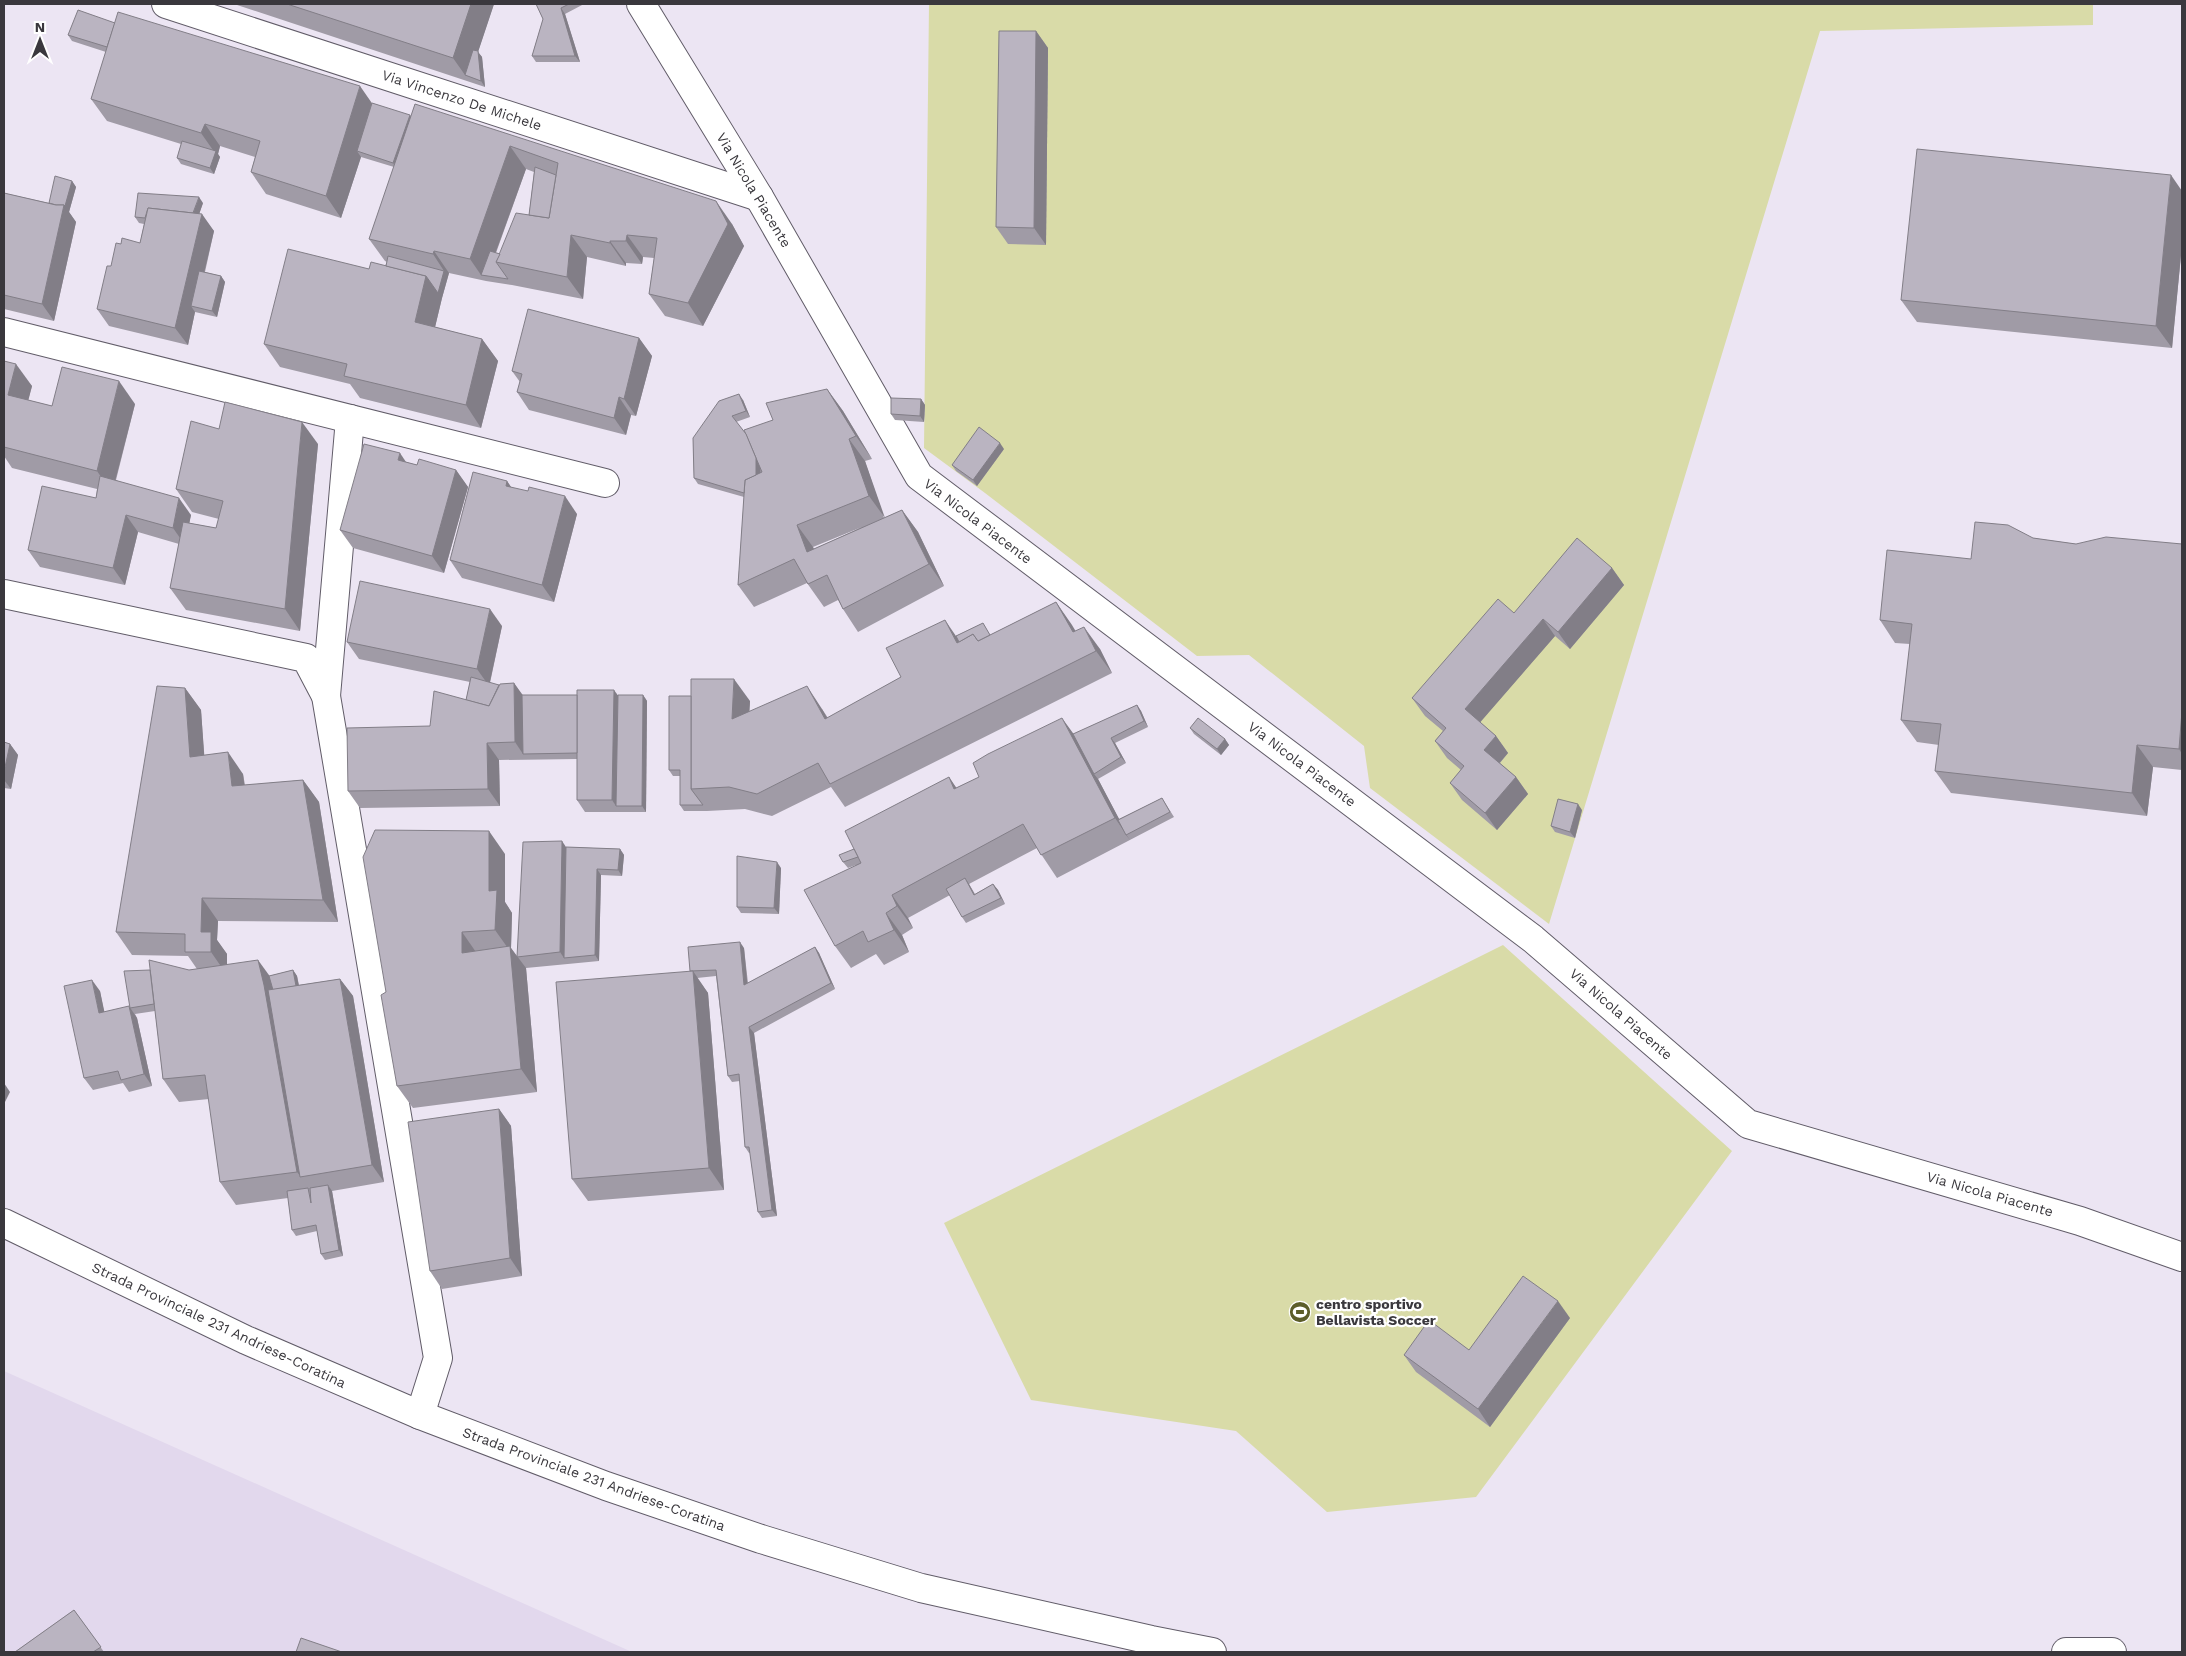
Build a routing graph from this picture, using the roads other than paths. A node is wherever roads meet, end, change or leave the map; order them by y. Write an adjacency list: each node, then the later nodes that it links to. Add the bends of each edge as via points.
1 (166, 4): 3 (street, Via Vincenzo De Michele)
2 (641, 4): 3 (street, Via Nicola Piacente)
3 (759, 196): 10 (street, Via Nicola Piacente, via 919,476 1533,939 1748,1124 2080,1221)
4 (4, 332): 5 (street)
5 (350, 419): 6 (street); 8 (street)
6 (605, 483)
7 (4, 594): 8 (street, via 306,658)
8 (326, 696): 11 (street, via 438,1358)
9 (4, 1223): 11 (street, Strada Provinciale 231 Andriese-Coratina, via 246,1340)
10 (2182, 1257)
11 (420, 1415): 12 (street, Strada Provinciale 231 Andriese-Coratina, via 606,1486 752,1536 922,1588)
12 (1212, 1652)
13 (2066, 1652): 14 (street)
14 (2112, 1652)

